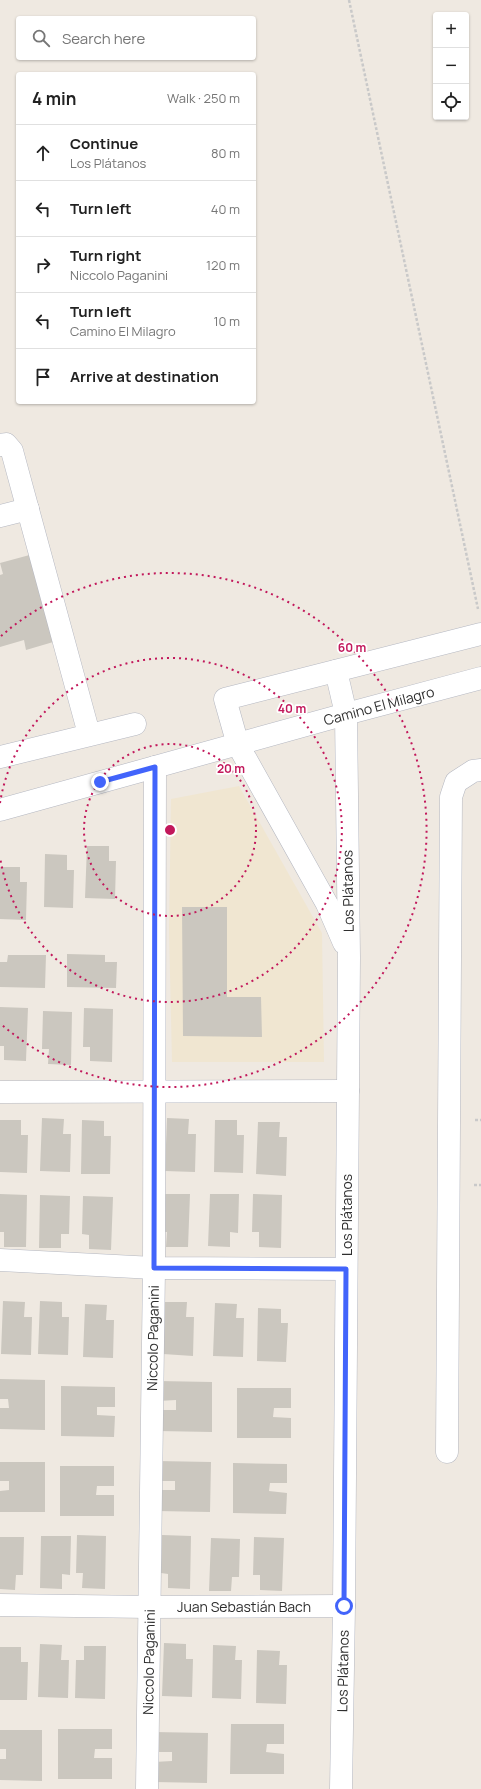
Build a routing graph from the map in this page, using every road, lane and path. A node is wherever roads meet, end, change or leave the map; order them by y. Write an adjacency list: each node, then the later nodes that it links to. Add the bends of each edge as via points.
1 (349, 0): 5 (path)
2 (0, 445): 3 (street, via 6,444 12,452)
3 (28, 509): 4 (street); 10 (street)
4 (0, 516)
5 (480, 624): 6 (street)
6 (336, 671): 8 (street, Los Plátanos); 11 (street, via 226,700)
7 (481, 678): 8 (street, Camino El Milagro)
8 (346, 714): 11 (street, Camino El Milagro); 16 (street, Los Plátanos)
9 (135, 724): 10 (street)
10 (88, 734): 12 (street)
11 (238, 745): 13 (street, Camino El Milagro); 16 (street, via 327,904)
12 (0, 757)
13 (155, 767): 15 (street, Camino El Milagro); 19 (street, Niccolo Paganini)
14 (481, 770): 23 (street, via 456,782 451,797)
15 (0, 810)
16 (349, 958): 17 (street, Los Plátanos)
17 (348, 1091): 19 (street); 22 (street, Los Plátanos)
18 (0, 1092): 19 (street)
19 (154, 1092): 21 (street, Niccolo Paganini)
20 (0, 1260): 21 (street)
21 (154, 1268): 22 (street); 26 (street, Niccolo Paganini)
22 (346, 1269): 25 (street, Los Plátanos)
23 (447, 1452)
24 (0, 1605): 26 (street, Juan Sebastián Bach)
25 (344, 1606): 26 (street, Juan Sebastián Bach); 28 (street, Los Plátanos)
26 (150, 1607): 27 (street, Niccolo Paganini)
27 (147, 1789)
28 (341, 1789)

